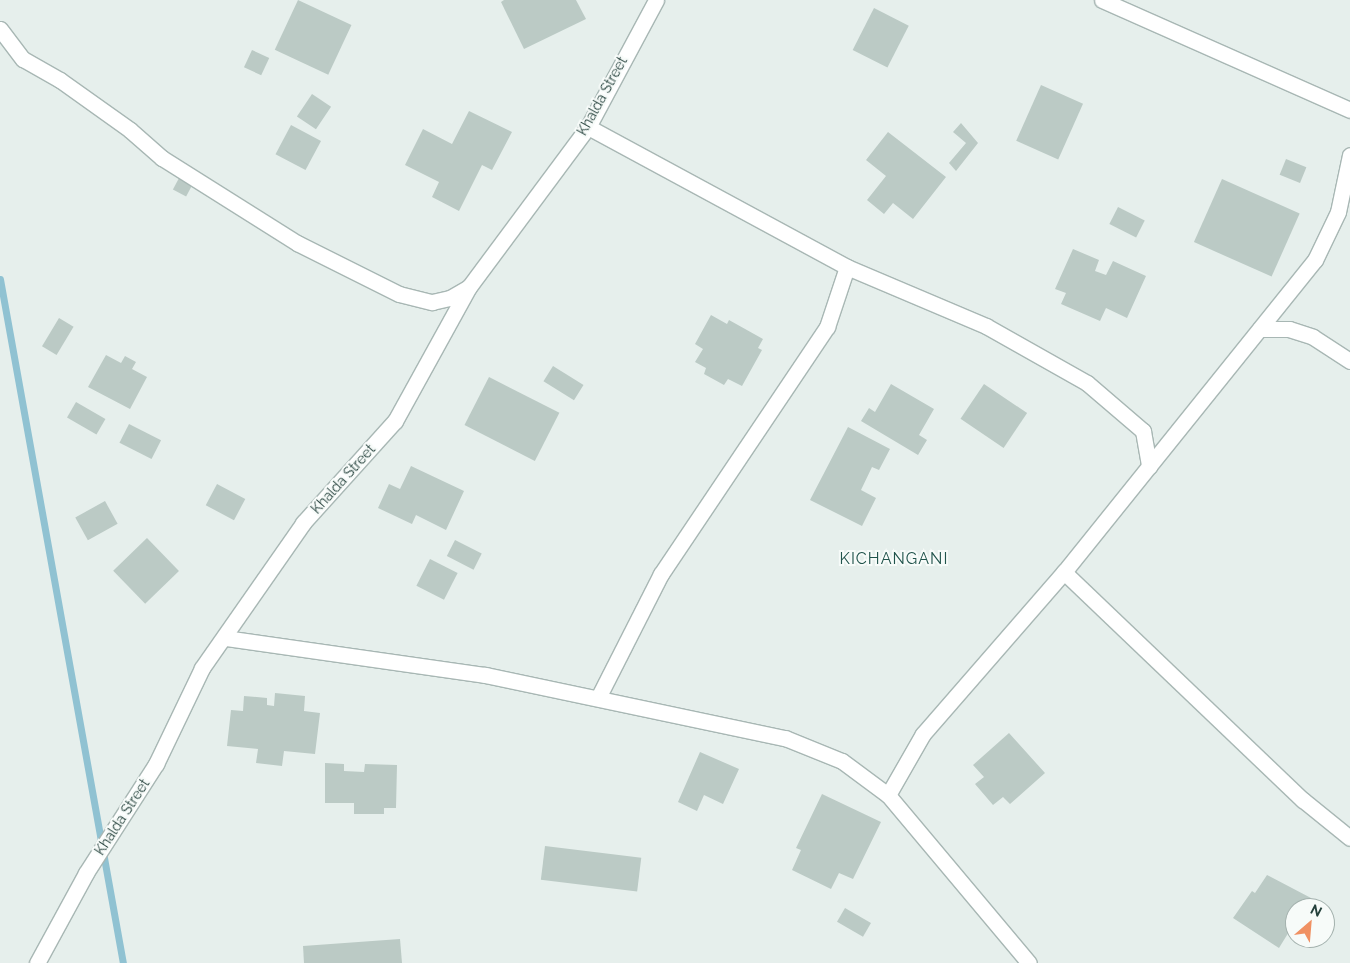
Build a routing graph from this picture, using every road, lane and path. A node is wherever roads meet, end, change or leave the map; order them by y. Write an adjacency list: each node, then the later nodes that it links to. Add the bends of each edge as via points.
1 (656, 0): 5 (street, Khalda Street)
2 (1102, 0): 4 (street)
3 (0, 29): 8 (street, via 23,59 130,130 162,158 297,242 399,294 432,302 450,298)
4 (1350, 110)
5 (588, 127): 7 (street); 8 (street, Khalda Street)
6 (1350, 155): 9 (street, via 1338,212 1315,260)
7 (847, 267): 11 (street, via 986,326 1087,383 1143,431); 14 (street, via 827,327 662,574)
8 (469, 287): 13 (street, Khalda Street, via 395,421 303,523)
9 (1260, 329): 10 (street, via 1289,329 1313,337); 11 (street)
10 (1350, 361)
11 (1149, 466): 12 (street)
12 (1064, 572): 15 (street, via 923,734); 16 (street, via 1303,800)
13 (225, 638): 14 (street, via 485,676); 17 (street, Khalda Street, via 202,668 156,764 86,872)
14 (598, 698): 15 (street, via 785,738 842,761)
15 (888, 795): 18 (street)
16 (1350, 838)
17 (37, 963)
18 (1029, 963)

